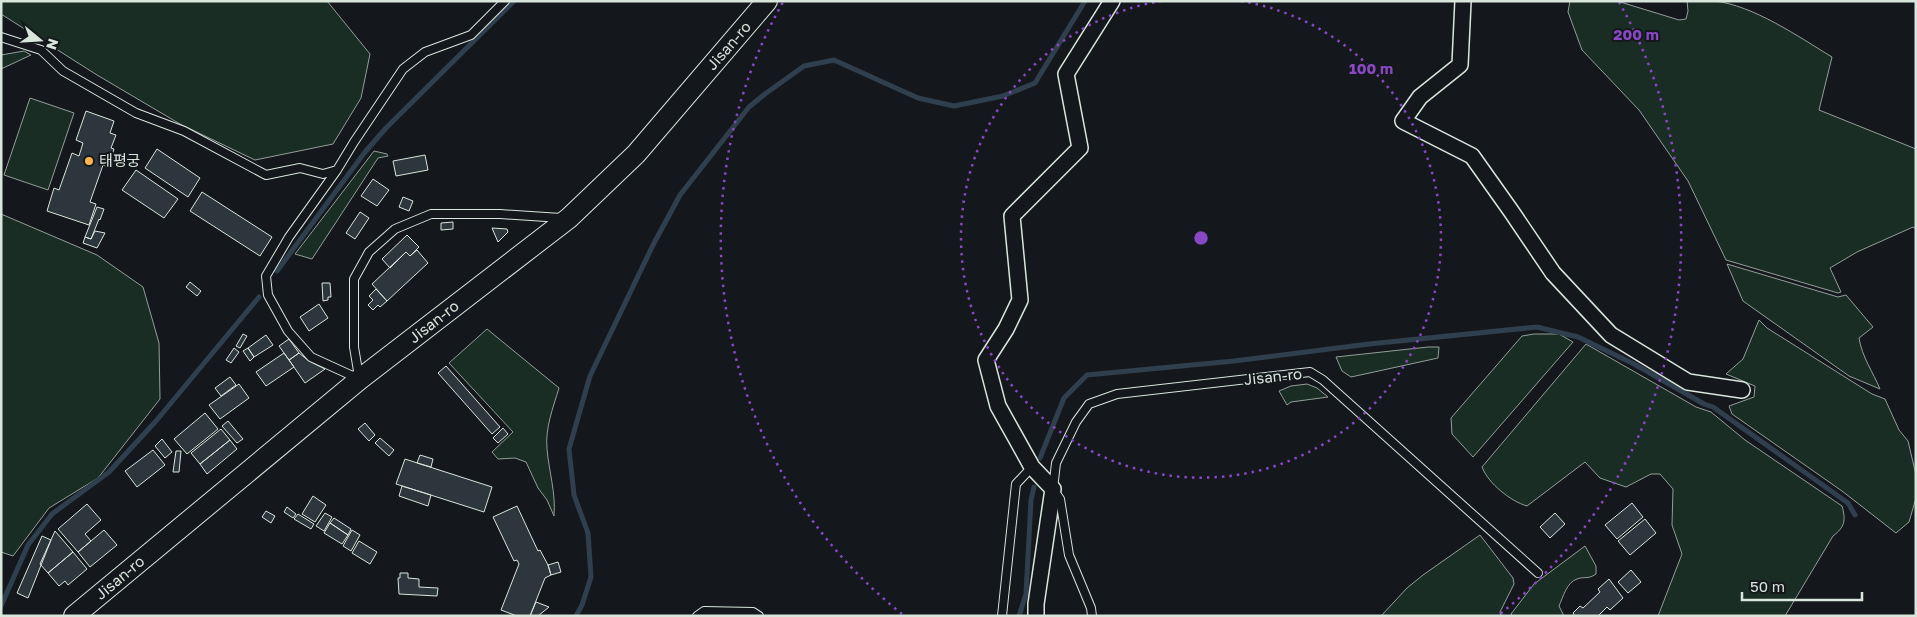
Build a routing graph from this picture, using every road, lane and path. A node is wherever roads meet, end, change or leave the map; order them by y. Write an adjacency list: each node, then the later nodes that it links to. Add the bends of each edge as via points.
1 (506, 1): 6 (lane, via 471,35 425,52 403,69)
2 (1112, 1): 10 (street, Jisan-ro, via 1066,74 1080,148 1012,216 1020,300 986,360 998,406)
3 (1463, 1): 9 (street, via 1460,65 1420,97 1403,121 1472,156 1553,273 1611,335 1688,382)
4 (766, 2): 7 (main road, Jisan-ro, via 636,154)
5 (1, 37): 6 (lane, via 40,50 63,71 136,113 184,131 266,175 300,168 323,174)
6 (337, 170): 8 (lane, via 289,237 266,276 268,295 288,331 311,357)
7 (569, 218): 8 (main road, Jisan-ro); 8 (lane, via 431,214 395,229 369,252 354,279 354,347)
8 (360, 379): 13 (main road, Jisan-ro)
9 (1742, 390)
10 (1032, 467): 11 (street, Jisan-ro); 16 (lane, via 1016,484)
11 (1053, 489): 12 (lane, Jisan-ro, via 1056,462 1089,404 1117,394 1310,372 1323,380); 17 (street, Jisan-ro); 18 (lane, Jisan-ro, via 1060,500 1069,555)
12 (1538, 574)
13 (74, 616)
14 (697, 616): 15 (lane, via 704,611 714,611 754,612)
15 (759, 616)
16 (1002, 616)
17 (1036, 616)
18 (1092, 616)

